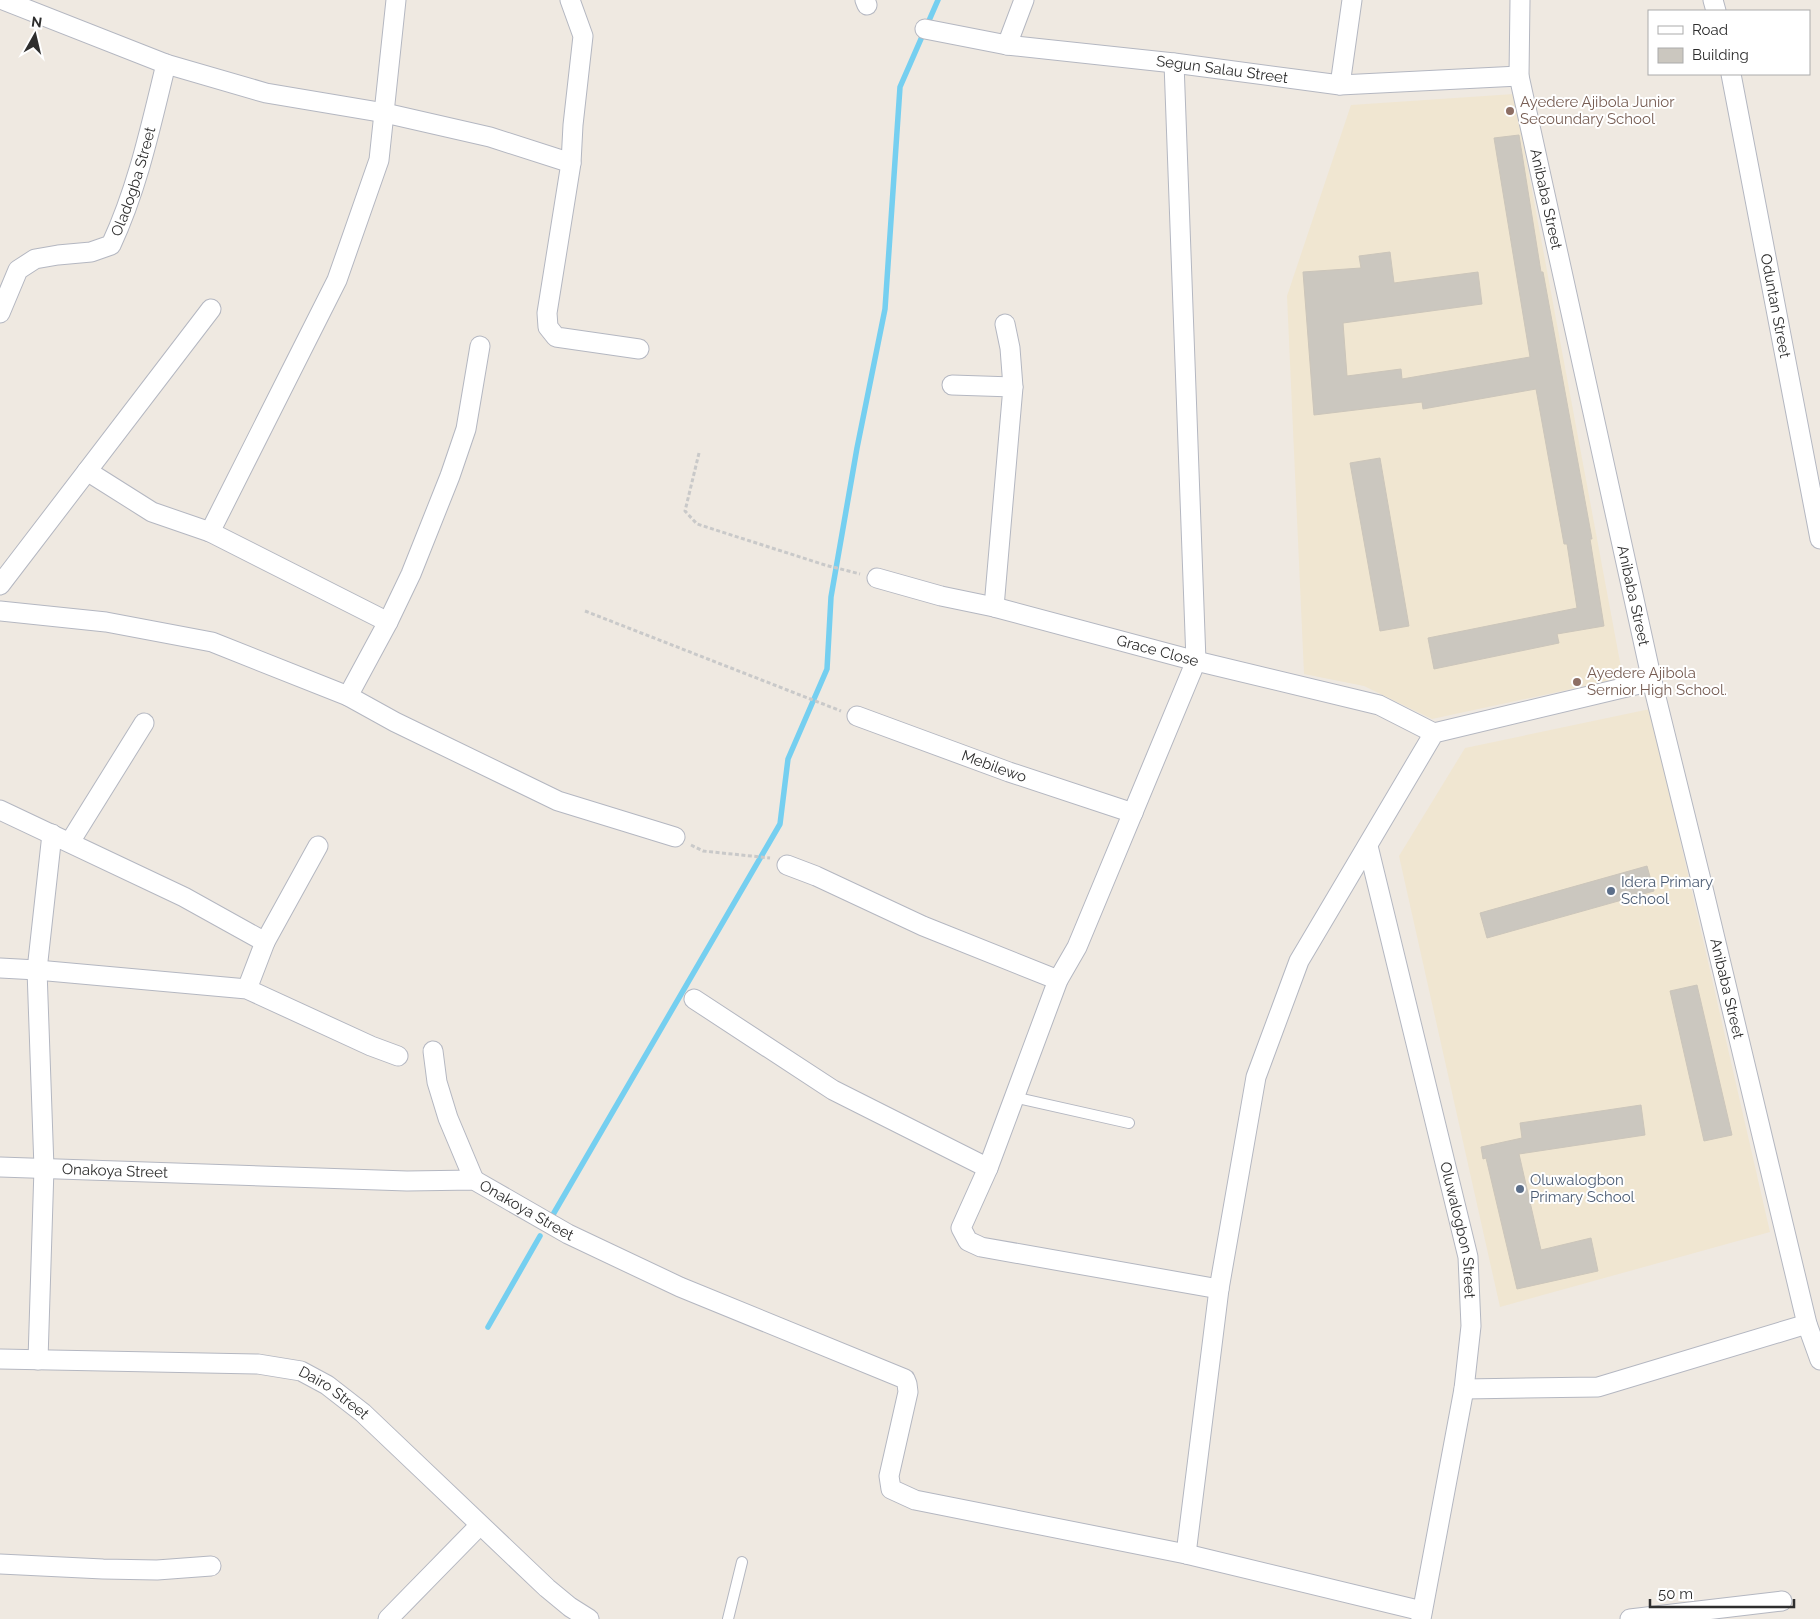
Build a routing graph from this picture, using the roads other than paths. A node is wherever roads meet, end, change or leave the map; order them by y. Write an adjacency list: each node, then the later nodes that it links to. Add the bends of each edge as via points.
1 (2, 0): 10 (street)
2 (396, 0): 14 (street)
3 (570, 0): 15 (street, via 583,36)
4 (1024, 0): 8 (street)
5 (1352, 0): 13 (street)
6 (1520, 0): 12 (street, Anibaba Street)
7 (926, 29): 8 (street, Segun Salau Street)
8 (1007, 45): 9 (street, Segun Salau Street)
9 (1174, 63): 13 (street, Segun Salau Street); 31 (street)
10 (166, 64): 14 (street, via 266,93); 17 (street, Oladogba Street, via 141,165 111,245 91,252 35,259 18,270)
11 (1731, 75): 25 (street, Oduntan Street)
12 (1519, 76): 13 (street, Segun Salau Street); 32 (street, Anibaba Street)
13 (1340, 85)
14 (385, 113): 15 (street, via 490,137); 24 (street, via 378,160 337,280)
15 (572, 163): 20 (street, via 547,313 548,327 556,337)
16 (211, 309): 23 (street)
17 (0, 313)
18 (1005, 324): 22 (street)
19 (480, 346): 30 (street, via 466,429 411,574)
20 (639, 349)
21 (952, 385): 22 (street)
22 (1013, 387): 28 (street)
23 (87, 471): 24 (street, via 152,512); 27 (street)
24 (210, 532): 30 (street)
25 (1820, 539)
26 (878, 578): 28 (street, Grace Close)
27 (0, 586)
28 (994, 608): 31 (street, Grace Close)
29 (0, 611): 33 (street, via 106,622 212,642)
30 (388, 622): 33 (street)
31 (1196, 660): 36 (street, Grace Close, via 1379,705); 38 (street)
32 (1652, 681): 36 (street); 60 (street, Anibaba Street)
33 (348, 696): 40 (street, via 558,801)
34 (857, 716): 38 (street, Mebilewo)
35 (144, 723): 41 (street)
36 (1434, 733): 43 (street)
37 (0, 810): 39 (street)
38 (1132, 813): 48 (street, via 1076,947)
39 (52, 834): 41 (street); 47 (street)
40 (675, 837)
41 (70, 842): 45 (street, via 184,897)
42 (318, 846): 45 (street)
43 (1368, 846): 59 (street, via 1299,961 1256,1077); 64 (street, Oluwalogbon Street, via 1468,1257 1471,1326)
44 (787, 865): 48 (street, via 923,926)
45 (265, 942): 49 (street)
46 (0, 968): 47 (street)
47 (37, 970): 49 (street); 56 (street)
48 (1058, 980): 53 (street)
49 (247, 989): 52 (street)
50 (694, 999): 57 (street, via 833,1090)
51 (433, 1051): 58 (street, via 437,1082 448,1118)
52 (398, 1056)
53 (1013, 1097): 54 (lane); 57 (street)
54 (1130, 1123)
55 (0, 1167): 56 (street, Onakoya Street)
56 (44, 1168): 58 (street, Onakoya Street, via 407,1182); 62 (street)
57 (988, 1168): 59 (street, via 961,1228 968,1241 981,1248)
58 (474, 1180): 66 (street, Onakoya Street, via 568,1234 680,1287 904,1379 908,1392 889,1476 891,1489 915,1500)
59 (1219, 1288): 66 (street)
60 (1813, 1331): 63 (street, Anibaba Street); 64 (street, via 1598,1387)
61 (0, 1359): 62 (street, Dairo Street)
62 (38, 1360): 65 (street, Dairo Street, via 258,1364 301,1370 328,1385 363,1413)
63 (1820, 1360)
64 (1464, 1388): 71 (street, Oluwalogbon Street)
65 (480, 1526): 73 (street); 74 (street, Dairo Street, via 547,1588)
66 (1186, 1554): 71 (street)
67 (742, 1562): 75 (lane)
68 (0, 1564): 69 (street, via 103,1570)
69 (211, 1566)
70 (1782, 1601): 72 (street)
71 (1421, 1615)
72 (1687, 1616): 76 (street)
73 (388, 1619)
74 (589, 1619)
75 (728, 1619)
76 (1630, 1619)

